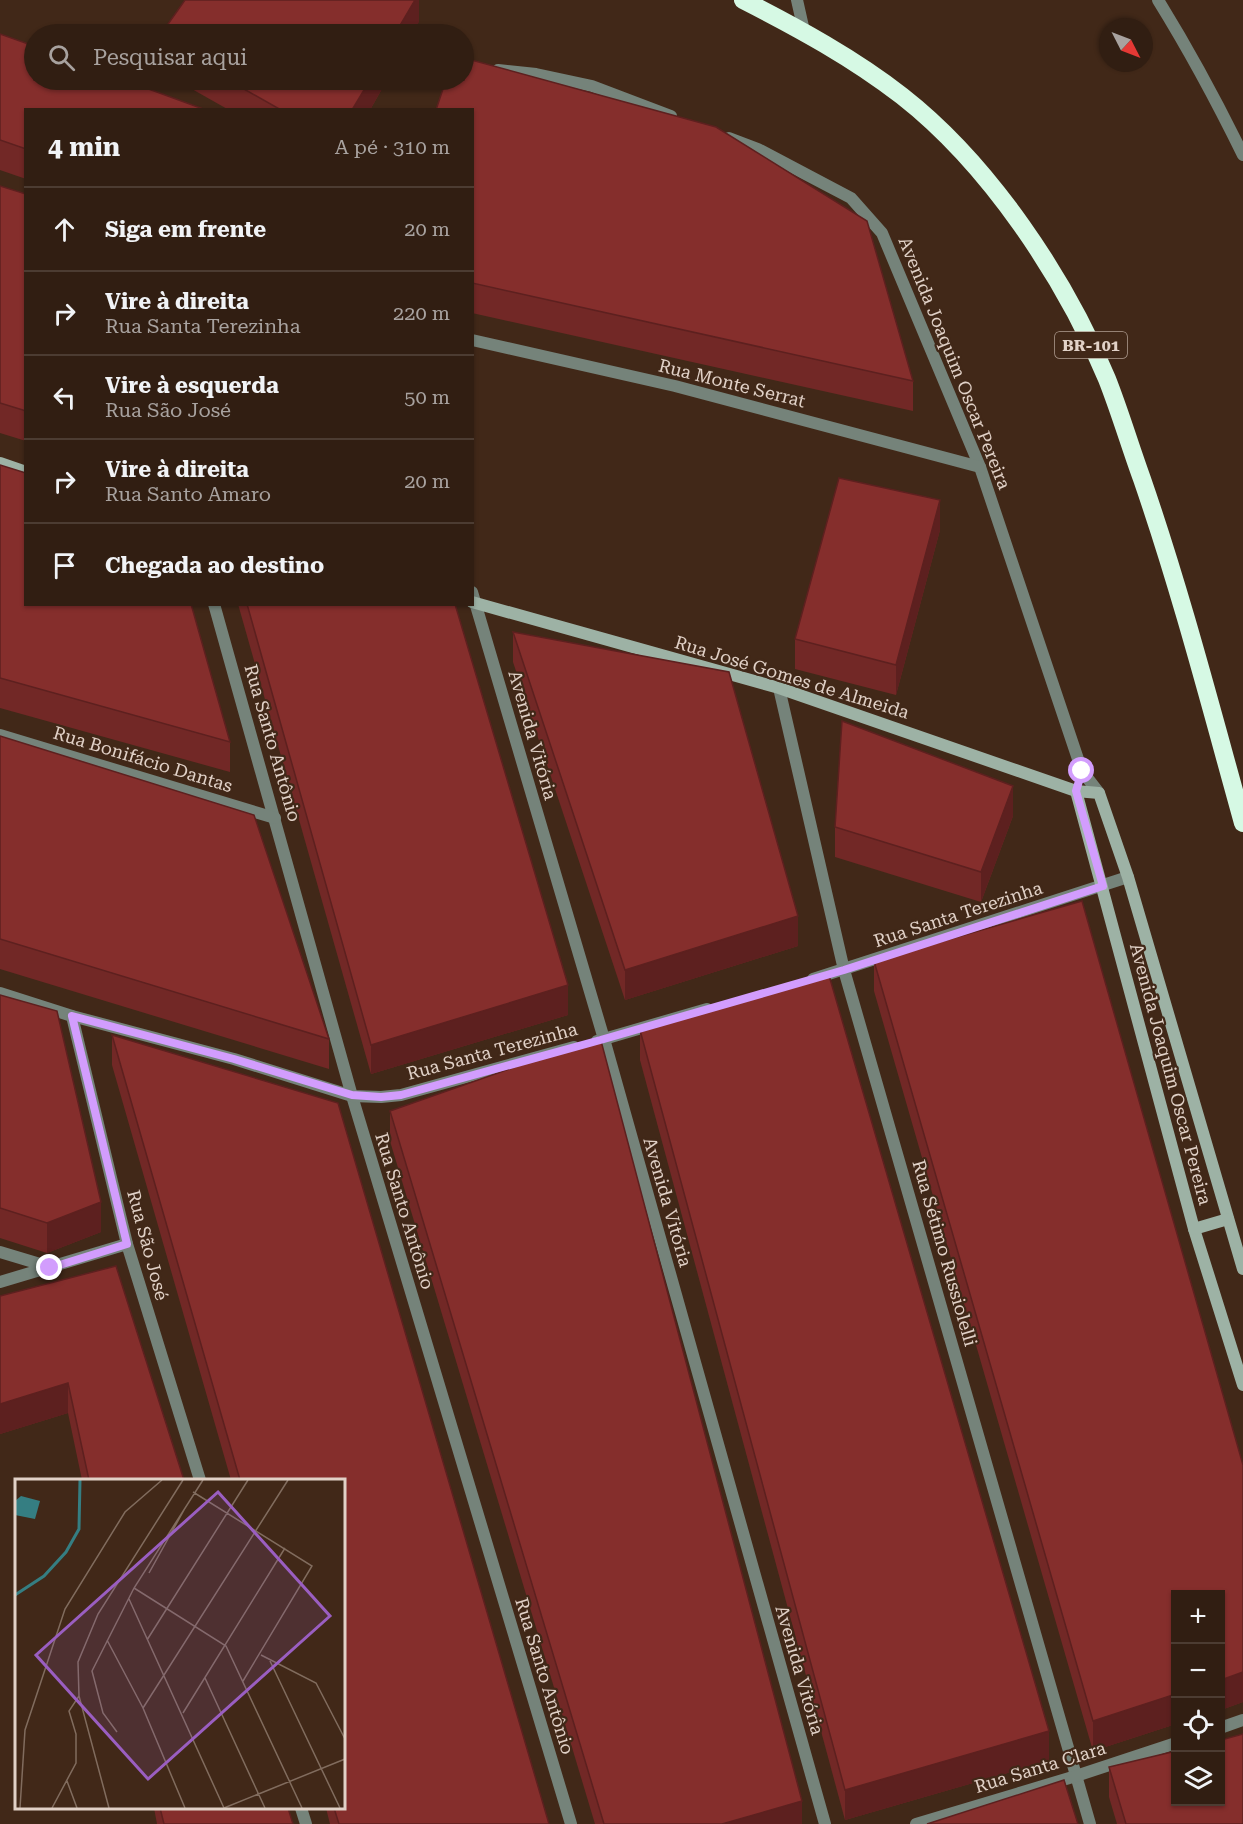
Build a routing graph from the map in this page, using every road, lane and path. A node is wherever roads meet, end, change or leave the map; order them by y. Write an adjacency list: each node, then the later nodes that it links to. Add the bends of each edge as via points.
1 (743, 0): 4 (highway, BR-101)
2 (797, 0): 4 (street)
3 (1158, 0): 8 (street)
4 (804, 31): 22 (highway, BR-101, via 902,96 947,137 1002,199 1070,301 1107,379 1166,548)
5 (490, 69): 6 (street, via 592,86)
6 (680, 120)
7 (713, 132): 11 (street, Avenida Joaquim Oscar Pereira, via 758,149 851,198 882,233)
8 (1243, 155)
9 (474, 340): 11 (street, Rua Monte Serrat, via 675,386)
10 (0, 464): 12 (street)
11 (980, 467): 18 (street, Avenida Joaquim Oscar Pereira)
12 (24, 471)
13 (474, 599): 16 (street, Rua José Gomes de Almeida)
14 (474, 602): 30 (street, Avenida Vitória)
15 (215, 606): 21 (street, Rua Santo Antônio)
16 (779, 688): 19 (street, Rua José Gomes de Almeida); 25 (street, Rua Sétimo Russiolelli)
17 (0, 735): 21 (street, Rua Bonifácio Dantas)
18 (1082, 771): 19 (street); 20 (street, Avenida Joaquim Oscar Pereira)
19 (1076, 791): 20 (street, Rua José Gomes de Almeida); 24 (street, Avenida Joaquim Oscar Pereira)
20 (1099, 793): 23 (street, Avenida Joaquim Oscar Pereira)
21 (275, 818): 31 (street, Rua Santo Antônio)
22 (1243, 822)
23 (1128, 877): 24 (street, Rua Santa Terezinha); 32 (street, Avenida Joaquim Oscar Pereira)
24 (1103, 886): 25 (street, Rua Santa Terezinha); 33 (street, Avenida Joaquim Oscar Pereira)
25 (844, 970): 26 (street, Rua Santa Terezinha); 44 (street, Rua Sétimo Russiolelli)
26 (799, 983)
27 (0, 993): 29 (street, Rua Santa Terezinha)
28 (718, 1006): 30 (street, Rua Santa Terezinha)
29 (72, 1016): 31 (street, Rua Santa Terezinha); 34 (street, Rua São José)
30 (604, 1039): 31 (street, Rua Santa Terezinha, via 401,1095); 48 (street, Avenida Vitória)
31 (352, 1095): 47 (street, Rua Santo Antônio)
32 (1228, 1219): 33 (street); 37 (street, Avenida Joaquim Oscar Pereira)
33 (1194, 1229): 39 (street, Avenida Joaquim Oscar Pereira)
34 (127, 1244): 36 (street); 40 (street, Rua São José)
35 (0, 1252): 36 (street)
36 (50, 1268): 38 (street)
37 (1243, 1269)
38 (0, 1282)
39 (1243, 1386)
40 (200, 1479)
41 (1243, 1720): 42 (street)
42 (1225, 1727)
43 (1171, 1745): 44 (street, Rua Santa Clara)
44 (1076, 1776): 49 (street, Rua Santa Clara); 50 (street, Rua Sétimo Russiolelli)
45 (301, 1809): 46 (street)
46 (306, 1824)
47 (571, 1824)
48 (825, 1824)
49 (916, 1824)
50 (1090, 1824)

